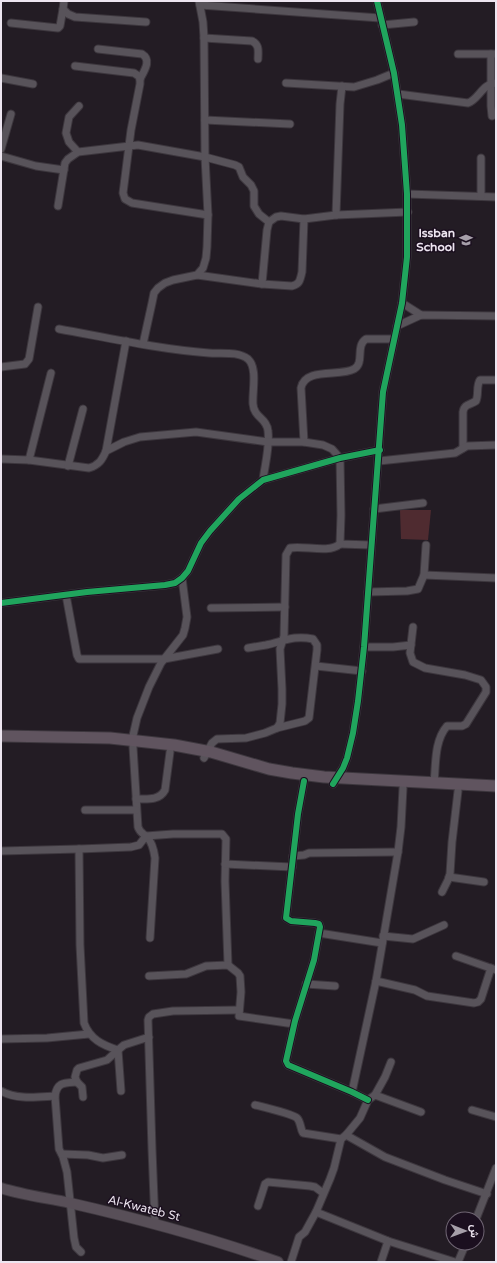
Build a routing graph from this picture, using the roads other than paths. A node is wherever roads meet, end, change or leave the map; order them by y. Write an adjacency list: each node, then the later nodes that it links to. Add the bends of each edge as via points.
1 (64, 1): 4 (street)
2 (377, 1): 5 (street)
3 (199, 3): 5 (street); 9 (street)
4 (63, 9): 6 (street, via 75,17); 8 (street, via 58,28)
5 (381, 21): 7 (street); 15 (street)
6 (146, 22)
7 (414, 22)
8 (11, 23)
9 (204, 38): 13 (street, via 252,41 258,46); 26 (street)
10 (98, 49): 17 (street, via 146,56 147,66)
11 (458, 54): 12 (street)
12 (493, 54): 20 (street)
13 (258, 59)
14 (75, 66): 17 (street, via 134,73)
15 (394, 73): 21 (street, via 364,85); 22 (street)
16 (1, 78): 19 (street)
17 (140, 79): 28 (street)
18 (286, 83): 21 (street)
19 (34, 84)
20 (493, 84): 22 (street, via 468,103); 25 (street)
21 (342, 86): 41 (street)
22 (398, 94): 35 (street)
23 (79, 106): 30 (street, via 69,117 66,133 69,142)
24 (11, 114): 29 (street)
25 (492, 116)
26 (206, 120): 27 (street); 32 (street)
27 (290, 124)
28 (128, 147): 30 (street); 32 (street, via 138,145); 40 (street, via 123,193 125,199 132,203)
29 (1, 149)
30 (78, 152): 34 (street, via 68,159)
31 (1, 156): 34 (street, via 36,166)
32 (205, 157): 40 (street); 43 (street, via 239,167 254,191 254,206)
33 (481, 158): 36 (street)
34 (64, 170): 38 (street)
35 (407, 194): 36 (street); 39 (street)
36 (481, 196): 37 (street)
37 (496, 197)
38 (58, 206)
39 (408, 212): 41 (street); 46 (street)
40 (208, 215): 44 (street, via 206,258)
41 (336, 215): 42 (street)
42 (304, 219): 43 (street, via 281,216); 45 (street, via 300,281 292,286)
43 (269, 222): 45 (street)
44 (198, 275): 45 (street); 54 (street, via 165,283 154,293)
45 (262, 284)
46 (402, 303): 48 (street); 50 (street)
47 (38, 307): 55 (street, via 29,359 25,364)
48 (421, 315): 49 (street); 50 (street)
49 (496, 316)
50 (397, 326): 52 (street)
51 (58, 329): 53 (street)
52 (394, 339): 60 (street, via 366,339 361,344 359,363 355,368 311,376 305,380 301,388); 63 (street, via 383,392)
53 (126, 341): 54 (street); 64 (street)
54 (143, 344): 59 (street, via 187,351 235,354 248,360 253,370 254,411 265,421)
55 (1, 367)
56 (50, 373): 67 (street)
57 (496, 380): 62 (street, via 480,380 477,399 464,407)
58 (83, 409): 69 (street)
59 (268, 442): 60 (street); 64 (street, via 196,432 175,433 140,437); 70 (street)
60 (304, 442): 65 (street, via 326,446)
61 (496, 445): 62 (street)
62 (463, 448): 68 (street, via 455,452)
63 (380, 450): 65 (street); 68 (street)
64 (106, 452): 69 (street, via 95,466)
65 (340, 458): 70 (street); 73 (street)
66 (1, 459): 67 (street)
67 (29, 460): 69 (street)
68 (379, 461): 72 (street)
69 (68, 466)
70 (263, 480): 77 (street, via 239,499 210,531)
71 (423, 503): 72 (street)
72 (374, 509): 74 (street)
73 (340, 544): 74 (street); 82 (street, via 322,549 290,548 286,555)
74 (371, 545): 79 (street)
75 (426, 545): 76 (street)
76 (424, 575): 78 (street); 79 (street, via 420,587 416,590)
77 (182, 578): 80 (street, via 165,585); 90 (street, via 187,617 185,628 183,636)
78 (496, 578)
79 (368, 592): 87 (street)
80 (66, 595): 81 (street); 90 (street, via 76,655 79,659)
81 (1, 603)
82 (285, 607): 83 (street); 85 (street)
83 (211, 608)
84 (413, 627): 86 (street)
85 (283, 640): 88 (street); 91 (street, via 313,640 317,645); 93 (street, via 279,655 282,704)
86 (411, 645): 87 (street); 101 (street, via 411,657 416,664 481,680 486,687 486,692 466,724 447,726 441,735)
87 (364, 647): 92 (street)
88 (248, 648)
89 (218, 649): 90 (street)
90 (164, 659): 96 (street, via 148,687 137,718)
91 (316, 666): 92 (street); 93 (street, via 309,718)
92 (362, 671): 99 (street, via 347,758)
93 (277, 728): 98 (street, via 246,738 217,739)
94 (1, 736): 96 (main road, via 110,738)
95 (1, 743): 96 (main road)
96 (133, 744): 97 (main road); 98 (main road, via 174,745); 106 (street)
97 (170, 752): 98 (main road); 106 (street, via 162,795 156,798)
98 (205, 754): 99 (main road, via 269,769); 100 (main road, via 288,779)
99 (335, 780): 100 (main road); 101 (main road); 103 (main road)
100 (304, 781): 113 (street)
101 (434, 783): 102 (main road)
102 (496, 786)
103 (403, 788): 104 (main road); 112 (street)
104 (458, 791): 105 (main road); 116 (street)
105 (496, 794)
106 (136, 799): 108 (street)
107 (85, 810): 108 (street)
108 (136, 810): 109 (street, via 138,827)
109 (146, 836): 110 (street, via 137,846); 114 (street, via 222,834 226,839); 121 (street, via 155,858)
110 (79, 849): 111 (street); 132 (street, via 83,1015)
111 (1, 851)
112 (398, 852): 113 (street, via 309,853 304,856); 122 (street)
113 (293, 856): 115 (street)
114 (225, 864): 115 (street); 124 (street)
115 (292, 867): 120 (street, via 286,918 291,922 319,924)
116 (449, 877): 117 (street); 118 (street)
117 (484, 882)
118 (442, 892)
119 (444, 925): 122 (street, via 411,940)
120 (319, 934): 122 (street); 128 (street)
121 (150, 938)
122 (382, 940): 127 (street)
123 (456, 956): 125 (street)
124 (228, 965): 126 (street, via 206,966 186,974); 130 (street, via 240,976)
125 (493, 969): 127 (street, via 481,1000 474,1003 427,996 415,990)
126 (149, 976)
127 (376, 982): 140 (street)
128 (306, 984): 129 (street); 131 (street)
129 (335, 986)
130 (239, 1010): 131 (street, via 240,1017); 133 (street, via 173,1011 153,1014 148,1020)
131 (294, 1024): 140 (street, via 286,1063)
132 (89, 1034): 134 (street); 135 (street, via 98,1042)
133 (149, 1037): 135 (street, via 124,1045); 160 (street)
134 (1, 1039)
135 (118, 1050): 137 (street, via 107,1060 79,1068 76,1074); 139 (street)
136 (391, 1062): 141 (street)
137 (77, 1082): 142 (street, via 58,1086); 143 (street, via 82,1087)
138 (1, 1091): 142 (street, via 18,1097)
139 (121, 1091)
140 (352, 1092): 144 (street)
141 (374, 1095): 144 (street); 147 (street)
142 (55, 1096): 150 (street, via 59,1149)
143 (83, 1097)
144 (368, 1100): 149 (street, via 360,1118)
145 (254, 1105): 149 (street, via 296,1117 303,1133)
146 (472, 1110): 148 (street)
147 (421, 1112)
148 (496, 1117)
149 (343, 1137): 154 (street); 155 (street, via 385,1157)
150 (62, 1154): 151 (street, via 103,1158); 156 (street, via 67,1172)
151 (122, 1154)
152 (496, 1168): 155 (street)
153 (1, 1188): 156 (street, Al-Kwateb St)
154 (323, 1193): 157 (street, via 315,1187 268,1182); 159 (street)
155 (487, 1194): 158 (street)
156 (70, 1203): 160 (street, Al-Kwateb St); 163 (street, via 74,1238)
157 (258, 1206)
158 (480, 1211)
159 (316, 1212): 161 (street); 165 (street, via 305,1232 299,1237)
160 (155, 1224): 164 (street, Al-Kwateb St)
161 (388, 1241): 166 (street); 167 (street)
162 (462, 1251): 167 (street)
163 (81, 1252)
164 (278, 1262)
165 (291, 1262)
166 (381, 1262)
167 (457, 1262)

